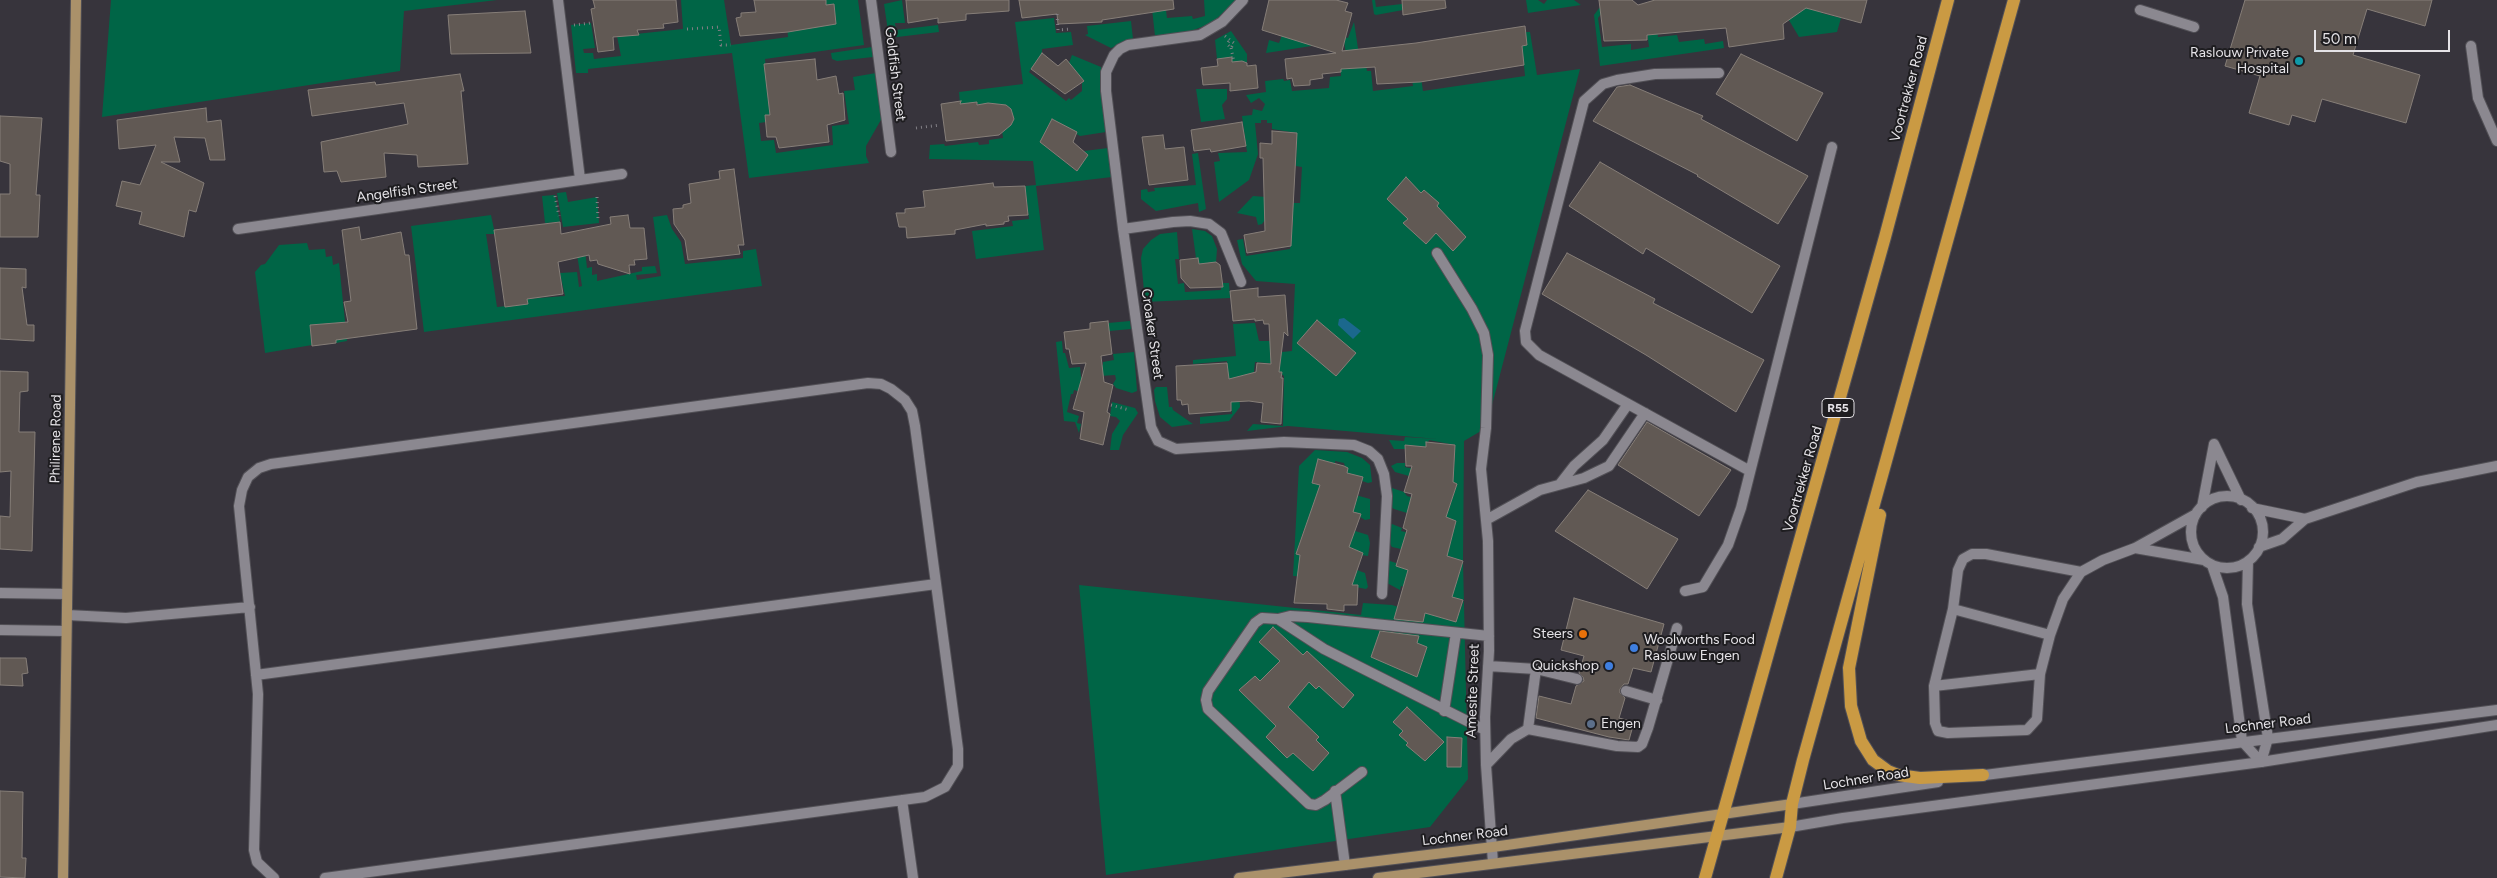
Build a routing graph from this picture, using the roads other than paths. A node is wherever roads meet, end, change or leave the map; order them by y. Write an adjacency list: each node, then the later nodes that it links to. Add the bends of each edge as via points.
1 (76, 0): 39 (street, Philirene Road)
2 (558, 0): 15 (street)
3 (871, 0): 13 (street, Goldfish Street)
4 (1244, 0): 17 (street, Croaker Street, via 1211,30 1128,45 1109,62 1106,91)
5 (1948, 0): 73 (main road, Voortrekker Road / R55, via 1883,246)
6 (2014, 0): 22 (main road)
7 (2140, 10): 8 (street)
8 (2194, 27)
9 (2471, 46): 11 (street, via 2478,98)
10 (1719, 73): 20 (street, via 1655,74 1602,84 1584,101 1579,116 1525,332 1526,342 1539,355)
11 (2497, 141)
12 (1832, 147): 24 (street)
13 (891, 152)
14 (622, 174): 15 (street, Angelfish Street)
15 (580, 179): 16 (street, Angelfish Street)
16 (238, 229)
17 (1124, 229): 19 (street, via 1190,221 1209,224 1221,233); 40 (street, Croaker Street, via 1149,417 1158,441 1176,449 1284,442 1354,445 1369,451 1378,459 1388,496)
18 (1436, 253): 30 (street, Amesite Street, via 1484,333 1488,355 1481,469)
19 (1241, 282)
20 (1628, 404): 21 (street); 25 (street, via 1603,440 1574,466)
21 (1645, 413): 24 (street); 25 (street, via 1609,466 1584,478)
22 (1900, 415): 69 (main road, via 1849,668 1851,706 1867,753 1888,771 1920,778); 72 (main road)
23 (2497, 466): 29 (street, via 2417,482)
24 (1750, 471): 37 (street, via 1728,545 1715,570 1703,587)
25 (1560, 484): 30 (street, via 1540,490)
26 (2241, 500): 27 (street); 28 (street, via 2214,499); 28 (street, via 2214,444)
27 (2252, 508): 29 (street); 31 (street, via 2262,529)
28 (2199, 510): 32 (street); 34 (street, via 2191,526 2191,536 2198,553)
29 (2305, 519): 31 (street, via 2282,539)
30 (1486, 520): 50 (street, Amesite Street)
31 (2259, 547): 33 (street)
32 (2135, 548): 34 (street); 35 (street)
33 (2248, 561): 34 (street, via 2230,568); 64 (street, via 2247,604)
34 (2208, 562): 65 (street, via 2223,597)
35 (2081, 572): 42 (street, via 1972,554 1963,559 1958,570); 49 (street, via 2063,599)
36 (936, 584): 41 (street, via 912,411 892,389 868,383 259,468 248,477 239,506); 54 (street); 71 (street, via 958,766 945,787 925,797)
37 (1684, 591)
38 (0, 593): 39 (street)
39 (67, 594): 43 (street, Philirene Road)
40 (1382, 594)
41 (250, 607): 43 (street, via 126,618); 54 (street)
42 (1953, 609): 49 (street); 56 (street)
43 (67, 615): 47 (street, Philirene Road)
44 (1278, 619): 48 (street, via 1308,616); 60 (street, via 1324,649); 70 (street, via 1262,618 1255,622 1208,691 1208,709 1309,804 1316,805)
45 (1677, 628): 58 (street)
46 (0, 630): 47 (street)
47 (66, 631): 79 (street, Philirene Road)
48 (1456, 633): 50 (street); 60 (street)
49 (2050, 635): 53 (street)
50 (1489, 636): 51 (street, Amesite Street)
51 (1488, 666): 52 (street); 63 (street, Amesite Street)
52 (1536, 669): 55 (street); 62 (street)
53 (2040, 674): 56 (street); 56 (street, via 2036,720 2027,730 1938,731)
54 (256, 675): 80 (street, via 254,850 257,862)
55 (1577, 680)
56 (1934, 686)
57 (1626, 691): 58 (street)
58 (1657, 700): 62 (street, via 1638,747)
59 (2497, 710): 64 (street, Lochner Road)
60 (1444, 711): 63 (street)
61 (2497, 725): 66 (street)
62 (1528, 729): 67 (street, via 1511,739)
63 (1485, 730): 67 (street, Amesite Street)
64 (2268, 738): 65 (street, Lochner Road); 66 (street)
65 (2242, 742): 66 (street); 69 (street, Lochner Road)
66 (2261, 762): 74 (street)
67 (1486, 765): 76 (street, Amesite Street)
68 (1362, 772): 70 (street)
69 (1983, 775): 72 (street, Lochner Road)
70 (1335, 791): 78 (street)
71 (902, 800): 81 (street); 82 (street)
72 (1792, 804): 73 (street, Lochner Road); 74 (main road)
73 (1722, 814): 75 (main road, Voortrekker Road / R55); 76 (street, Lochner Road)
74 (1790, 827): 75 (street); 86 (main road)
75 (1716, 836): 77 (street); 85 (main road, Voortrekker Road / R55)
76 (1493, 846): 77 (street, Amesite Street); 78 (street, Lochner Road)
77 (1493, 862): 84 (street)
78 (1345, 865): 83 (street, Lochner Road)
79 (62, 878)
80 (274, 878)
81 (325, 878)
82 (913, 878)
83 (1239, 878)
84 (1378, 878)
85 (1705, 878)
86 (1776, 878)

